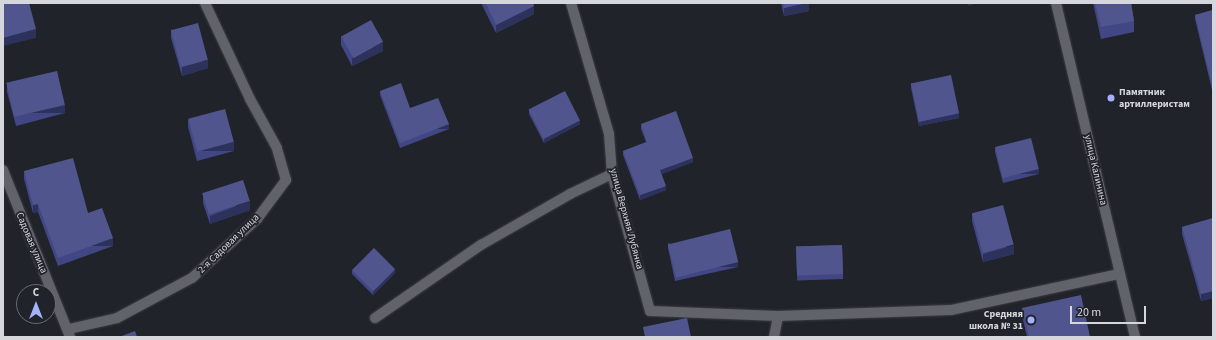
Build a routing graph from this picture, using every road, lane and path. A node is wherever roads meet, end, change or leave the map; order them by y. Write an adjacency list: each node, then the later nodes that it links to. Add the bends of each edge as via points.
1 (205, 3): 9 (street, 2-я Садовая улица, via 250,99 277,148 286,180 257,219 192,278 116,318)
2 (571, 3): 5 (street, улица Верхняя Лубянка, via 609,134)
3 (1056, 3): 6 (street, улица Калинина)
4 (3, 170): 9 (street, Садовая улица, via 24,228)
5 (612, 174): 7 (street, улица Верхняя Лубянка, via 650,311); 8 (street, via 570,194 480,245)
6 (1120, 274): 7 (street, via 951,310); 11 (street, улица Калинина)
7 (778, 316): 10 (street)
8 (374, 318)
9 (69, 333)
10 (774, 337)
11 (1135, 337)

